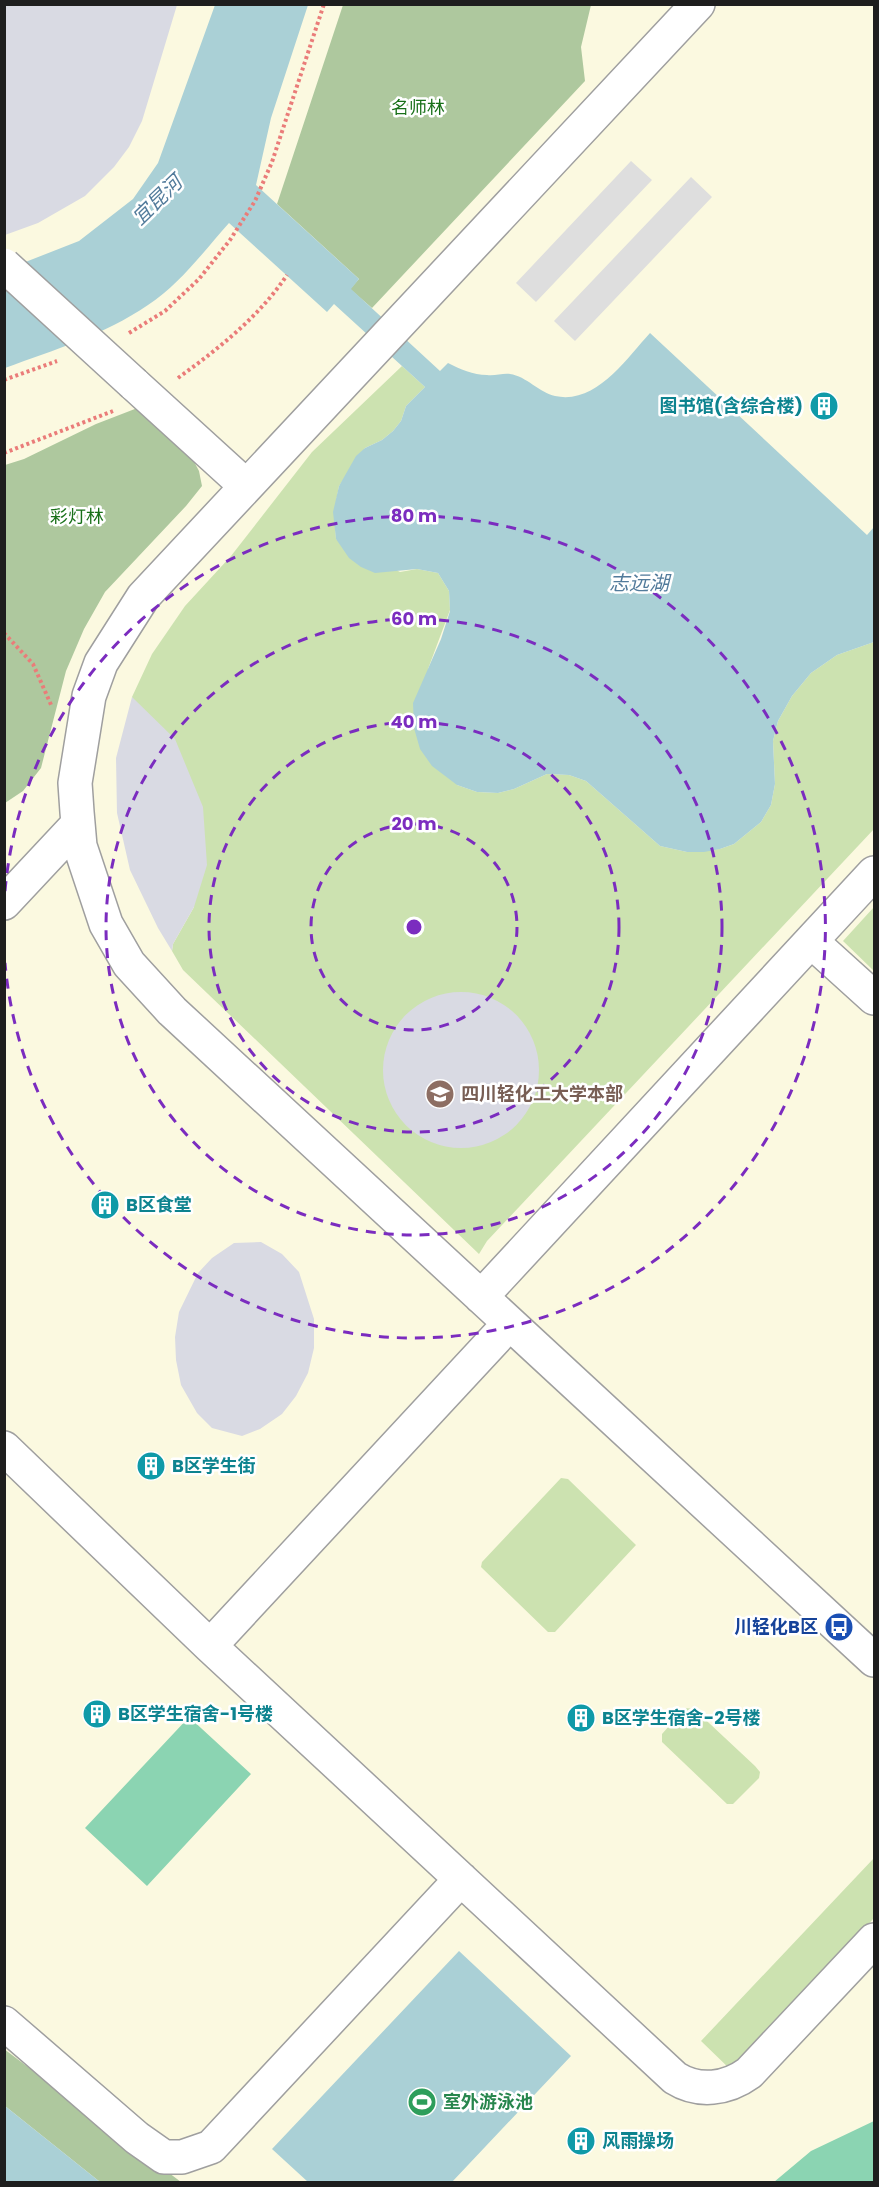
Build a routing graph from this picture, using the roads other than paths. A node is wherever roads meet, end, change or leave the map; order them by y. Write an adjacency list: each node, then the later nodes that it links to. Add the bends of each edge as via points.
1 (698, 4): 3 (street)
2 (4, 265): 3 (street, bridge)
3 (246, 486): 4 (street, via 143,597 101,663 81,736 75,783)
4 (78, 824): 6 (street); 9 (street, via 92,887 106,924 129,964 172,1011)
5 (874, 873): 7 (street)
6 (4, 903)
7 (811, 941): 8 (street); 9 (street)
8 (874, 998)
9 (481, 1297): 10 (street)
10 (510, 1324): 12 (street); 13 (street)
11 (4, 1448): 12 (street)
12 (210, 1646): 14 (street)
13 (874, 1660)
14 (461, 1879): 15 (street, via 675,2078 702,2087 721,2088 749,2073); 16 (street, via 212,2147 182,2157 164,2157 137,2138)
15 (874, 1940)
16 (4, 2023)

